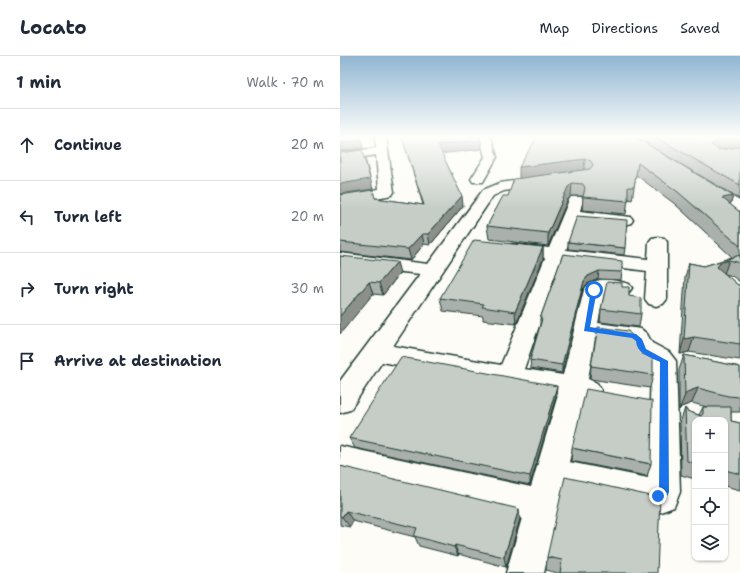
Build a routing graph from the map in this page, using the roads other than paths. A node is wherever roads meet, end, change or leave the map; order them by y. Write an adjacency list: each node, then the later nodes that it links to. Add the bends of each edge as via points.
1 (383, 161): 6 (street, via 387,192)
2 (489, 161): 3 (street)
3 (478, 179)
4 (561, 179): 14 (street, via 500,187 488,192 462,243)
5 (693, 179): 7 (street)
6 (340, 200)
7 (740, 208)
8 (625, 220): 11 (street, via 573,208)
9 (658, 242): 13 (street)
10 (493, 246): 11 (street)
11 (556, 253): 13 (street); 19 (street)
12 (340, 259): 14 (street)
13 (657, 266): 16 (street)
14 (434, 270): 18 (street)
15 (622, 288): 17 (street, via 595,288)
16 (656, 299)
17 (586, 329): 20 (street); 24 (street, via 633,336 639,340 644,351 664,361 652,402 664,492 658,496)
18 (376, 352): 19 (street); 22 (street)
19 (509, 376): 20 (street)
20 (573, 388): 21 (street); 24 (street)
21 (610, 394)
22 (342, 397)
23 (340, 460): 25 (street)
24 (551, 473): 25 (street)
25 (542, 506): 26 (street)
26 (525, 573)

